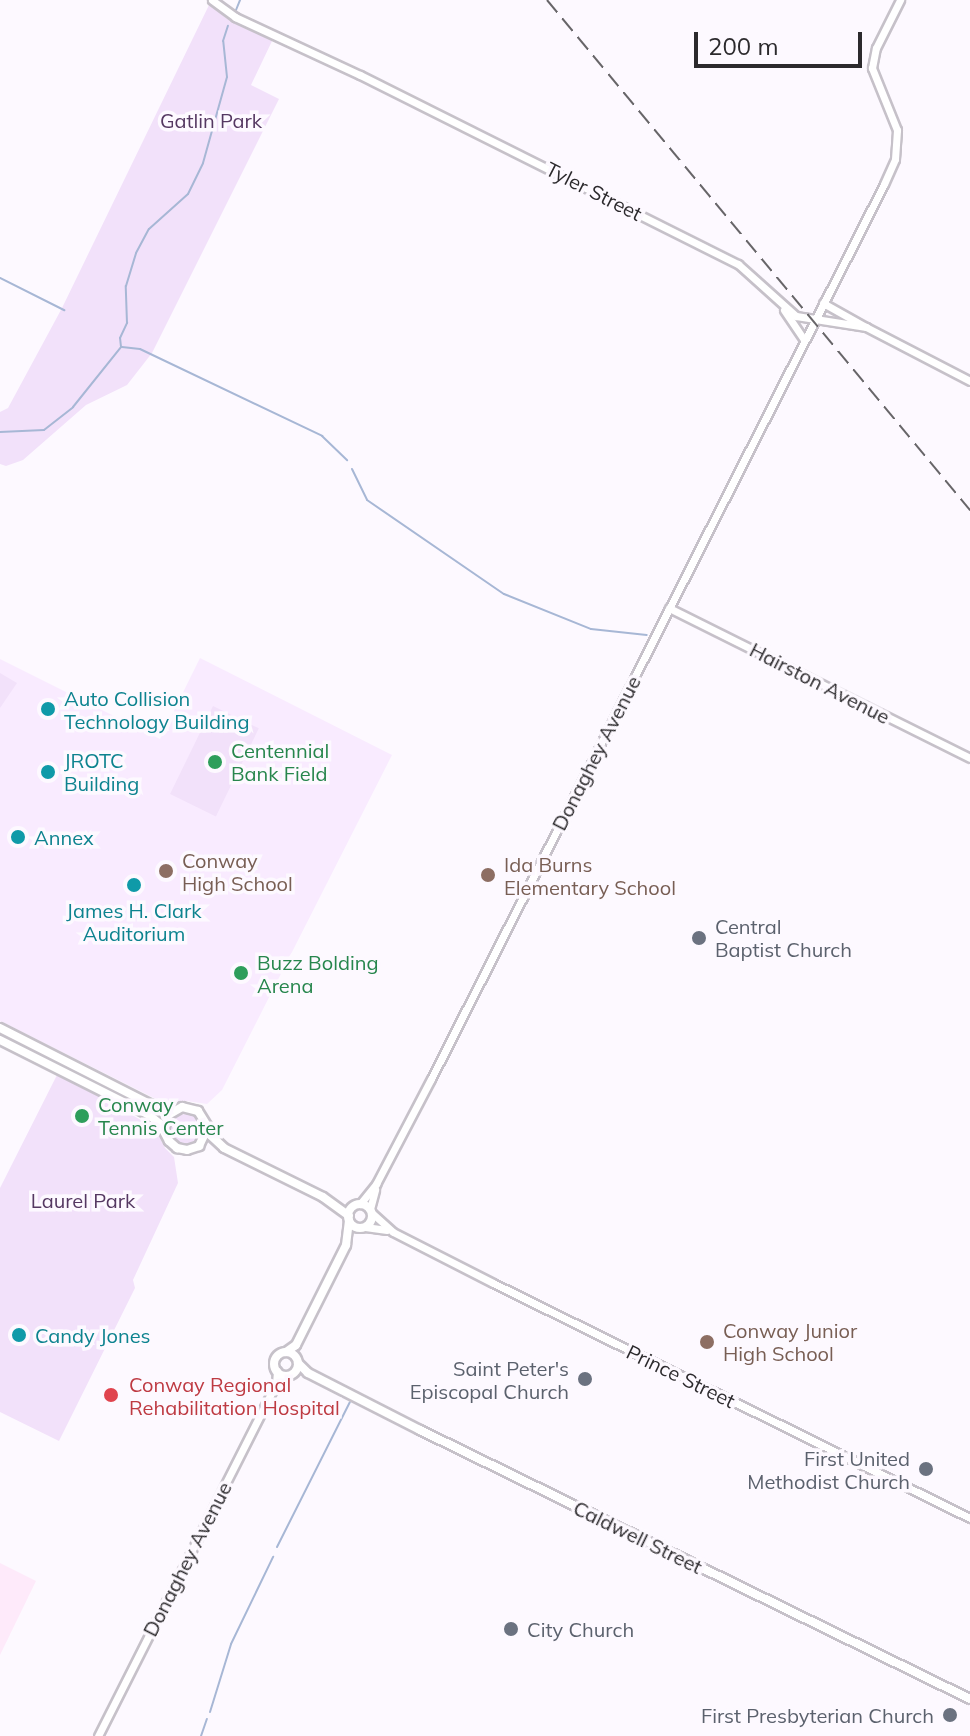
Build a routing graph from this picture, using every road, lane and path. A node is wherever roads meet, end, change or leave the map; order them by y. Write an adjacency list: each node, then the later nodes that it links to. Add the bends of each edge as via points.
1 (212, 0): 4 (street, Tyler Street, via 235,17 738,264)
2 (900, 0): 3 (street, Donaghey Avenue, via 872,68 897,130 895,159)
3 (823, 303): 5 (street, Donaghey Avenue); 6 (street)
4 (783, 308): 5 (street, Tyler Street); 7 (street)
5 (814, 321): 6 (street, Tyler Street); 7 (street, Donaghey Avenue)
6 (866, 327): 8 (street, Tyler Street)
7 (804, 340): 9 (street, Donaghey Avenue)
8 (970, 381)
9 (669, 608): 10 (street, Hairston Avenue); 21 (street, Donaghey Avenue)
10 (970, 758)
11 (0, 1028): 13 (main road)
12 (0, 1038): 13 (main road, via 35,1053); 14 (main road)
13 (49, 1052): 15 (main road)
14 (55, 1067): 15 (main road); 17 (main road, via 149,1115)
15 (102, 1080): 16 (main road)
16 (172, 1111): 17 (main road); 18 (main road, via 198,1111)
17 (164, 1131): 19 (main road, via 177,1148)
18 (207, 1132): 19 (main road); 20 (main road)
19 (202, 1144): 20 (main road)
20 (224, 1148): 22 (main road)
21 (376, 1184): 23 (street, Donaghey Avenue); 24 (street, Donaghey Avenue)
22 (323, 1197): 23 (main road); 25 (main road)
23 (358, 1204): 24 (main road); 25 (main road)
24 (371, 1211): 26 (main road, Donaghey Avenue); 27 (street, Prince Street)
25 (349, 1218): 26 (main road); 28 (main road, Donaghey Avenue)
26 (364, 1227): 27 (street, Prince Street); 28 (main road, Donaghey Avenue)
27 (393, 1232): 32 (street, Prince Street)
28 (346, 1245): 29 (main road, Donaghey Avenue)
29 (296, 1345): 30 (main road, Donaghey Avenue); 31 (main road, Donaghey Avenue)
30 (286, 1352): 31 (main road, Caldwell Street); 31 (main road, via 276,1357)
31 (290, 1368): 33 (main road, Caldwell Street); 34 (street, Donaghey Avenue, via 276,1383)
32 (970, 1518)
33 (970, 1699)
34 (98, 1736)

